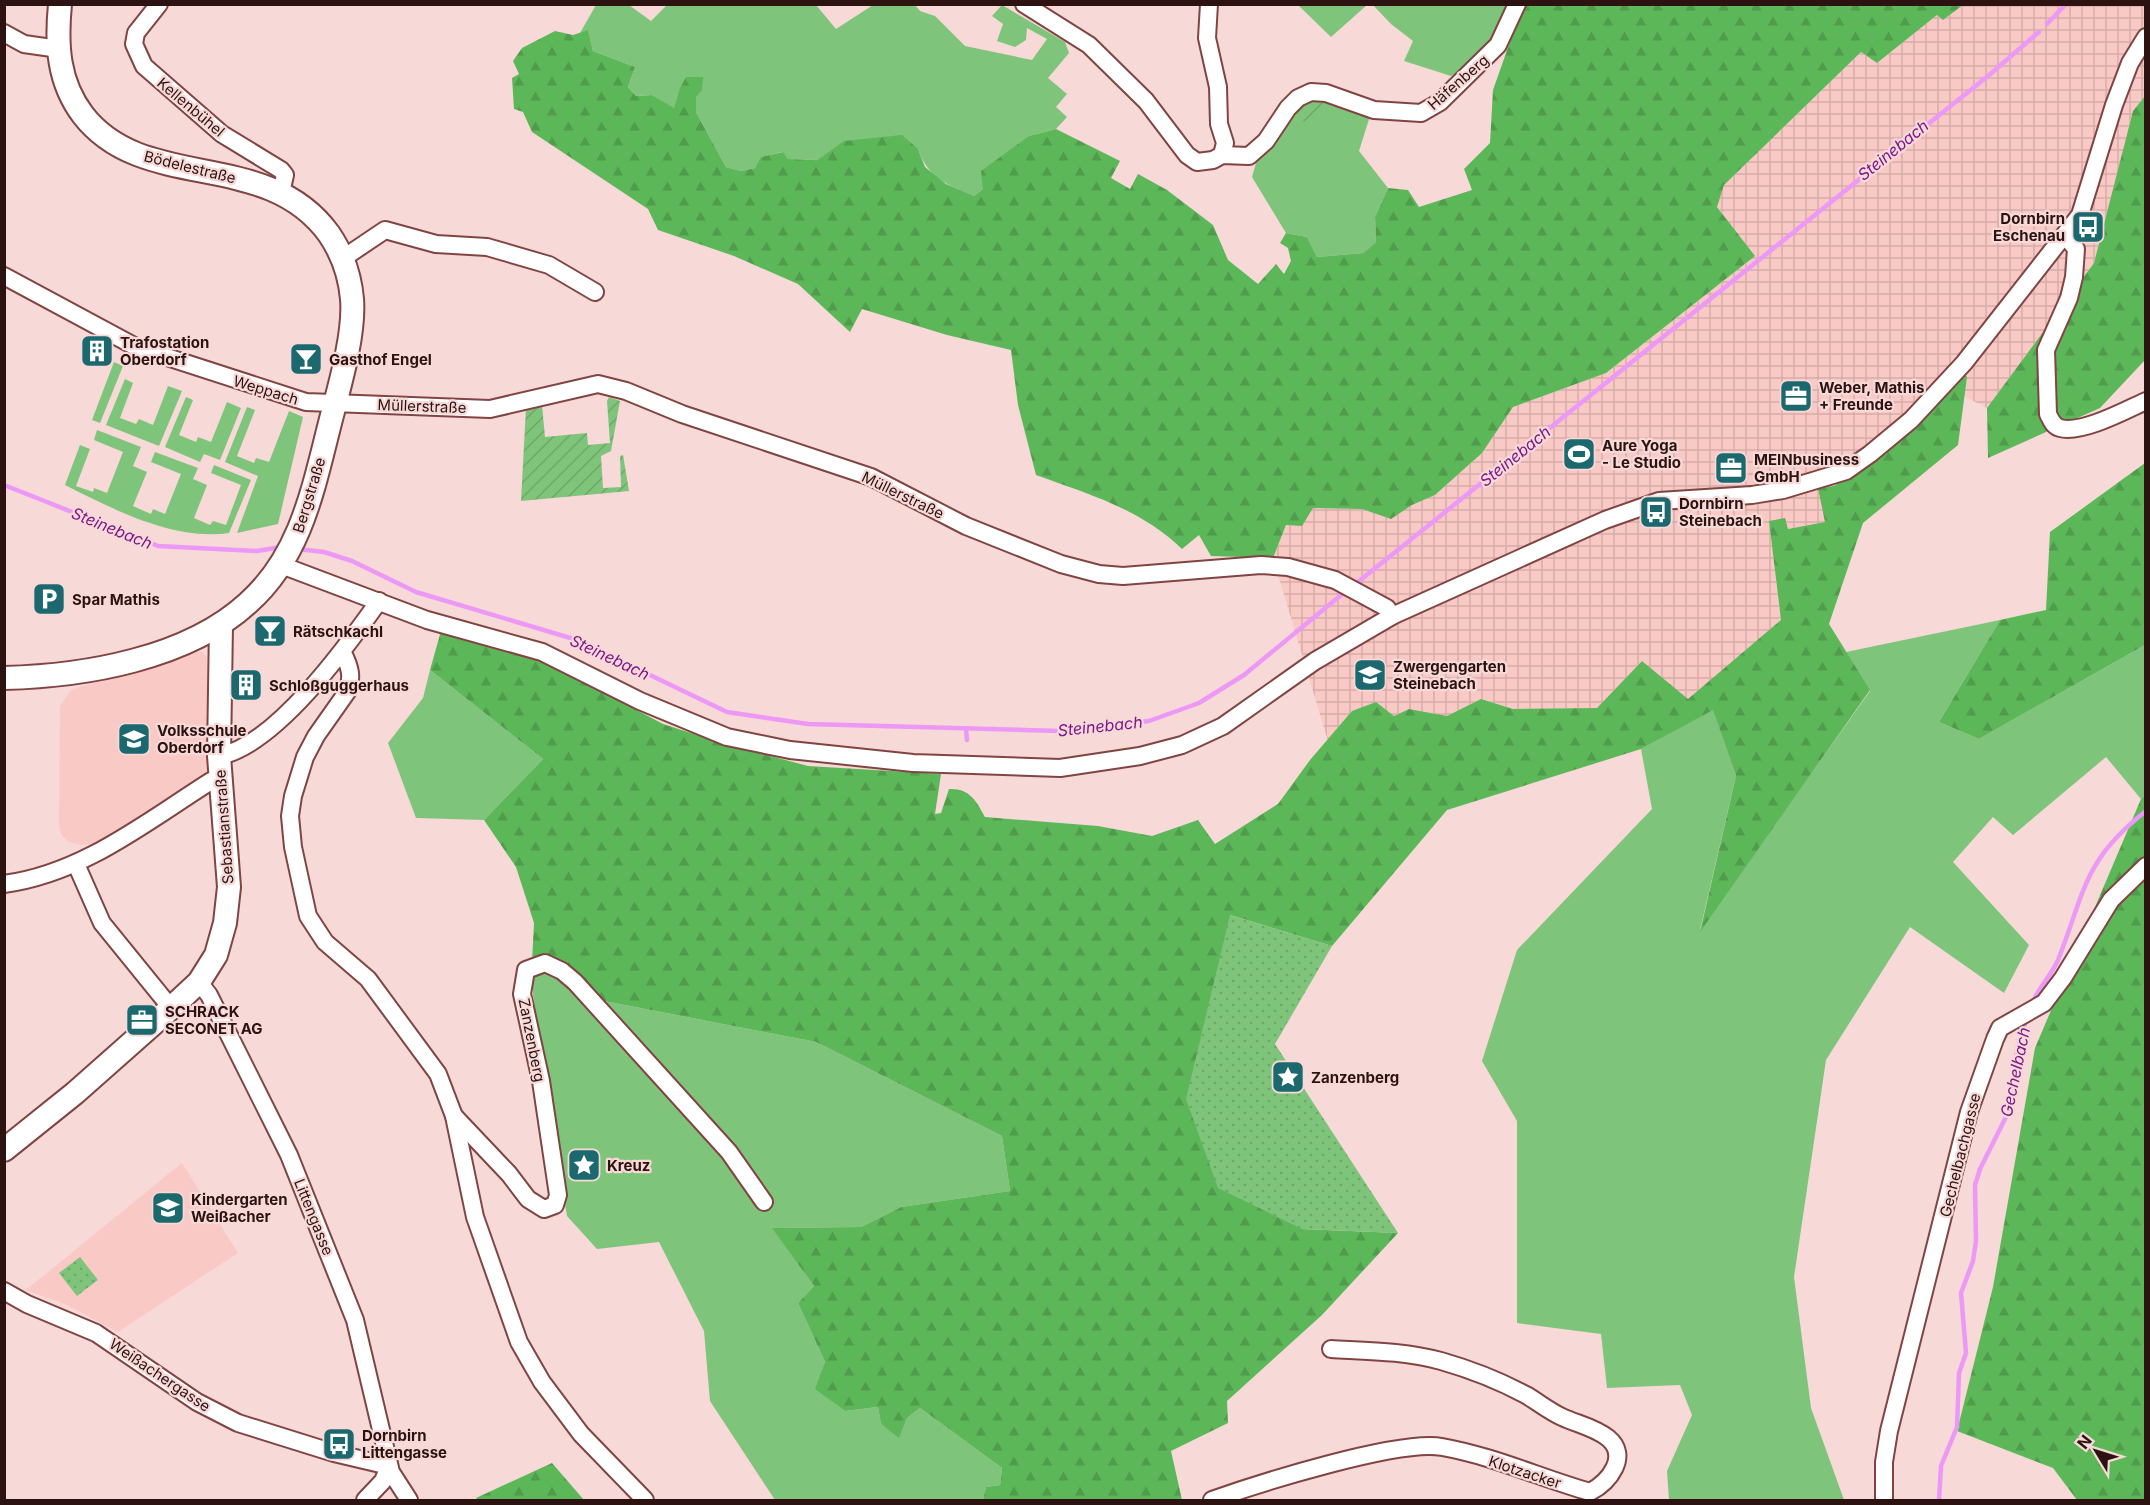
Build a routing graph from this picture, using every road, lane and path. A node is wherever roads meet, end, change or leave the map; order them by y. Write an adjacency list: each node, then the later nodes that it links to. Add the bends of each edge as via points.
1 (60, 4): 8 (main road, Bödelestraße)
2 (159, 4): 10 (street, Kellenbühel, via 136,33 134,44 144,66 222,134 281,170 285,176)
3 (1024, 4): 9 (street, Häfenberg, via 1089,45 1146,101 1187,155 1197,162)
4 (1517, 4): 9 (street, Häfenberg, via 1498,45 1440,102 1421,113 1374,110 1326,93 1311,92 1293,103 1266,141 1249,156)
5 (1204, 8): 9 (street, via 1225,143)
6 (4, 33): 8 (street, via 38,48)
7 (2145, 37): 11 (street, via 2114,105 2080,215)
8 (58, 49): 10 (main road, Bödelestraße, via 62,75 73,101 93,126 116,145 142,156)
9 (1222, 154)
10 (281, 192): 12 (main road, Bergstraße, via 317,220)
11 (2066, 236): 15 (street, via 2076,249 2074,277 2046,350 2048,414 2053,424 2072,428 2103,421); 19 (street, via 1939,391 1911,420 1846,471 1783,490 1659,501 1632,509)
12 (342, 259): 14 (street, via 386,230 436,244 487,247 549,265); 16 (main road, Bergstraße, via 352,310)
13 (4, 276): 16 (street, Weppach, via 148,352 306,402)
14 (595, 292)
15 (2145, 401)
16 (335, 403): 17 (main road, Bergstraße, via 312,494); 19 (street, Müllerstraße, via 490,409 598,384 870,477 1026,552 1099,574 1123,576 1261,565 1310,572 1365,594 1387,608)
17 (284, 561): 18 (street); 20 (main road, Bergstraße, via 255,597)
18 (379, 601): 19 (street, via 427,620 542,652 727,737 790,750 913,763 1060,768 1140,756 1182,745 1223,726 1315,661); 21 (street)
19 (1392, 616)
20 (221, 624): 22 (main road, Bergstraße, via 194,639 115,664 55,676); 23 (main road, Sebastianstraße)
21 (342, 653): 23 (street, via 277,724 229,754); 29 (street, Zanzenberg, via 351,680 347,692 305,757 293,796 290,816 298,879 315,929 368,979 427,1058 438,1074)
22 (4, 678)
23 (220, 767): 24 (street, via 211,781); 27 (main road, Sebastianstraße, via 229,887 216,955)
24 (76, 864): 26 (street, via 31,880); 28 (street, via 102,922)
25 (2145, 866): 39 (street, Gechelbachgasse, via 2110,900 2044,1003 2000,1028 1995,1039 1970,1112 1889,1431)
26 (4, 884)
27 (199, 982): 28 (main road, Sebastianstraße); 34 (street, Littengasse, via 289,1155 355,1320)
28 (171, 1008): 30 (main road, Sebastianstraße)
29 (454, 1116): 31 (street, Zanzenberg, via 528,1199 544,1209 555,1204 558,1195 541,1081 522,994 526,970 544,963 575,982 729,1152); 37 (street, Zanzenberg, via 475,1217 519,1342 542,1382 581,1434)
30 (4, 1150)
31 (764, 1202)
32 (4, 1291): 34 (street, Weißachergasse, via 27,1305 96,1333 197,1402 242,1424)
33 (1331, 1348): 38 (street, Klotzacker, via 1442,1361 1527,1395 1561,1417 1609,1439 1616,1449 1614,1472 1604,1485 1590,1492 1440,1446 1412,1447 1355,1459)
34 (389, 1466): 35 (street, via 383,1481); 36 (street)
35 (365, 1500)
36 (410, 1500)
37 (645, 1500)
38 (1212, 1500)
39 (1884, 1500)

